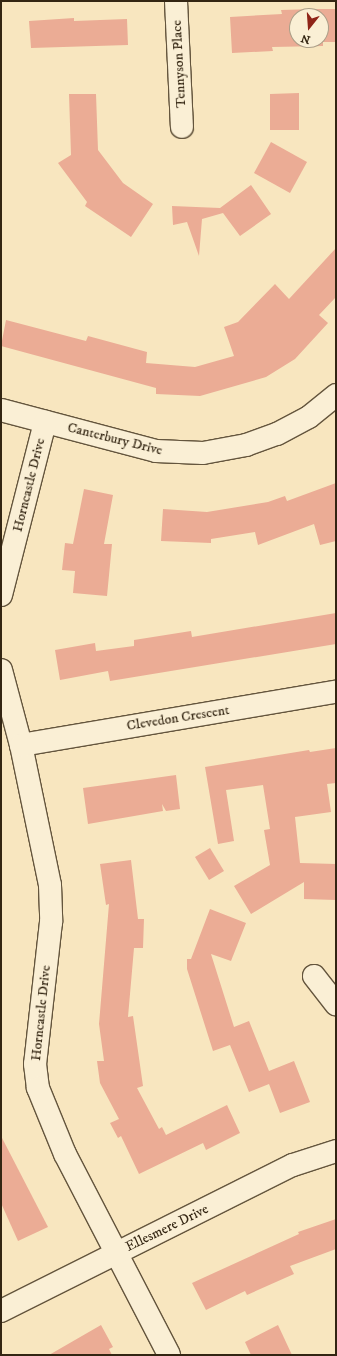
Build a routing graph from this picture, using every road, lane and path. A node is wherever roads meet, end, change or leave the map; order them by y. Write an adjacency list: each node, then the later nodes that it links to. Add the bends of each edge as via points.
1 (176, 1): 2 (street, Tennyson Place)
2 (182, 127)
3 (336, 395): 5 (street, Canterbury Drive, via 309,417 278,434 246,445 203,453 156,451)
4 (1, 410): 5 (street, Canterbury Drive)
5 (45, 422): 6 (street, Horncastle Drive)
6 (1, 595)
7 (1, 670): 9 (street, Horncastle Drive)
8 (336, 692): 9 (street, Clevedon Crescent)
9 (21, 745): 13 (street, Horncastle Drive, via 50,885 51,922 35,1064 38,1088 65,1154)
10 (314, 976): 11 (street)
11 (336, 1004)
12 (336, 1151): 13 (street, Ellesmere Drive, via 292,1165)
13 (117, 1253): 14 (street, Ellesmere Drive); 15 (street, Horncastle Drive)
14 (1, 1311)
15 (169, 1355)

